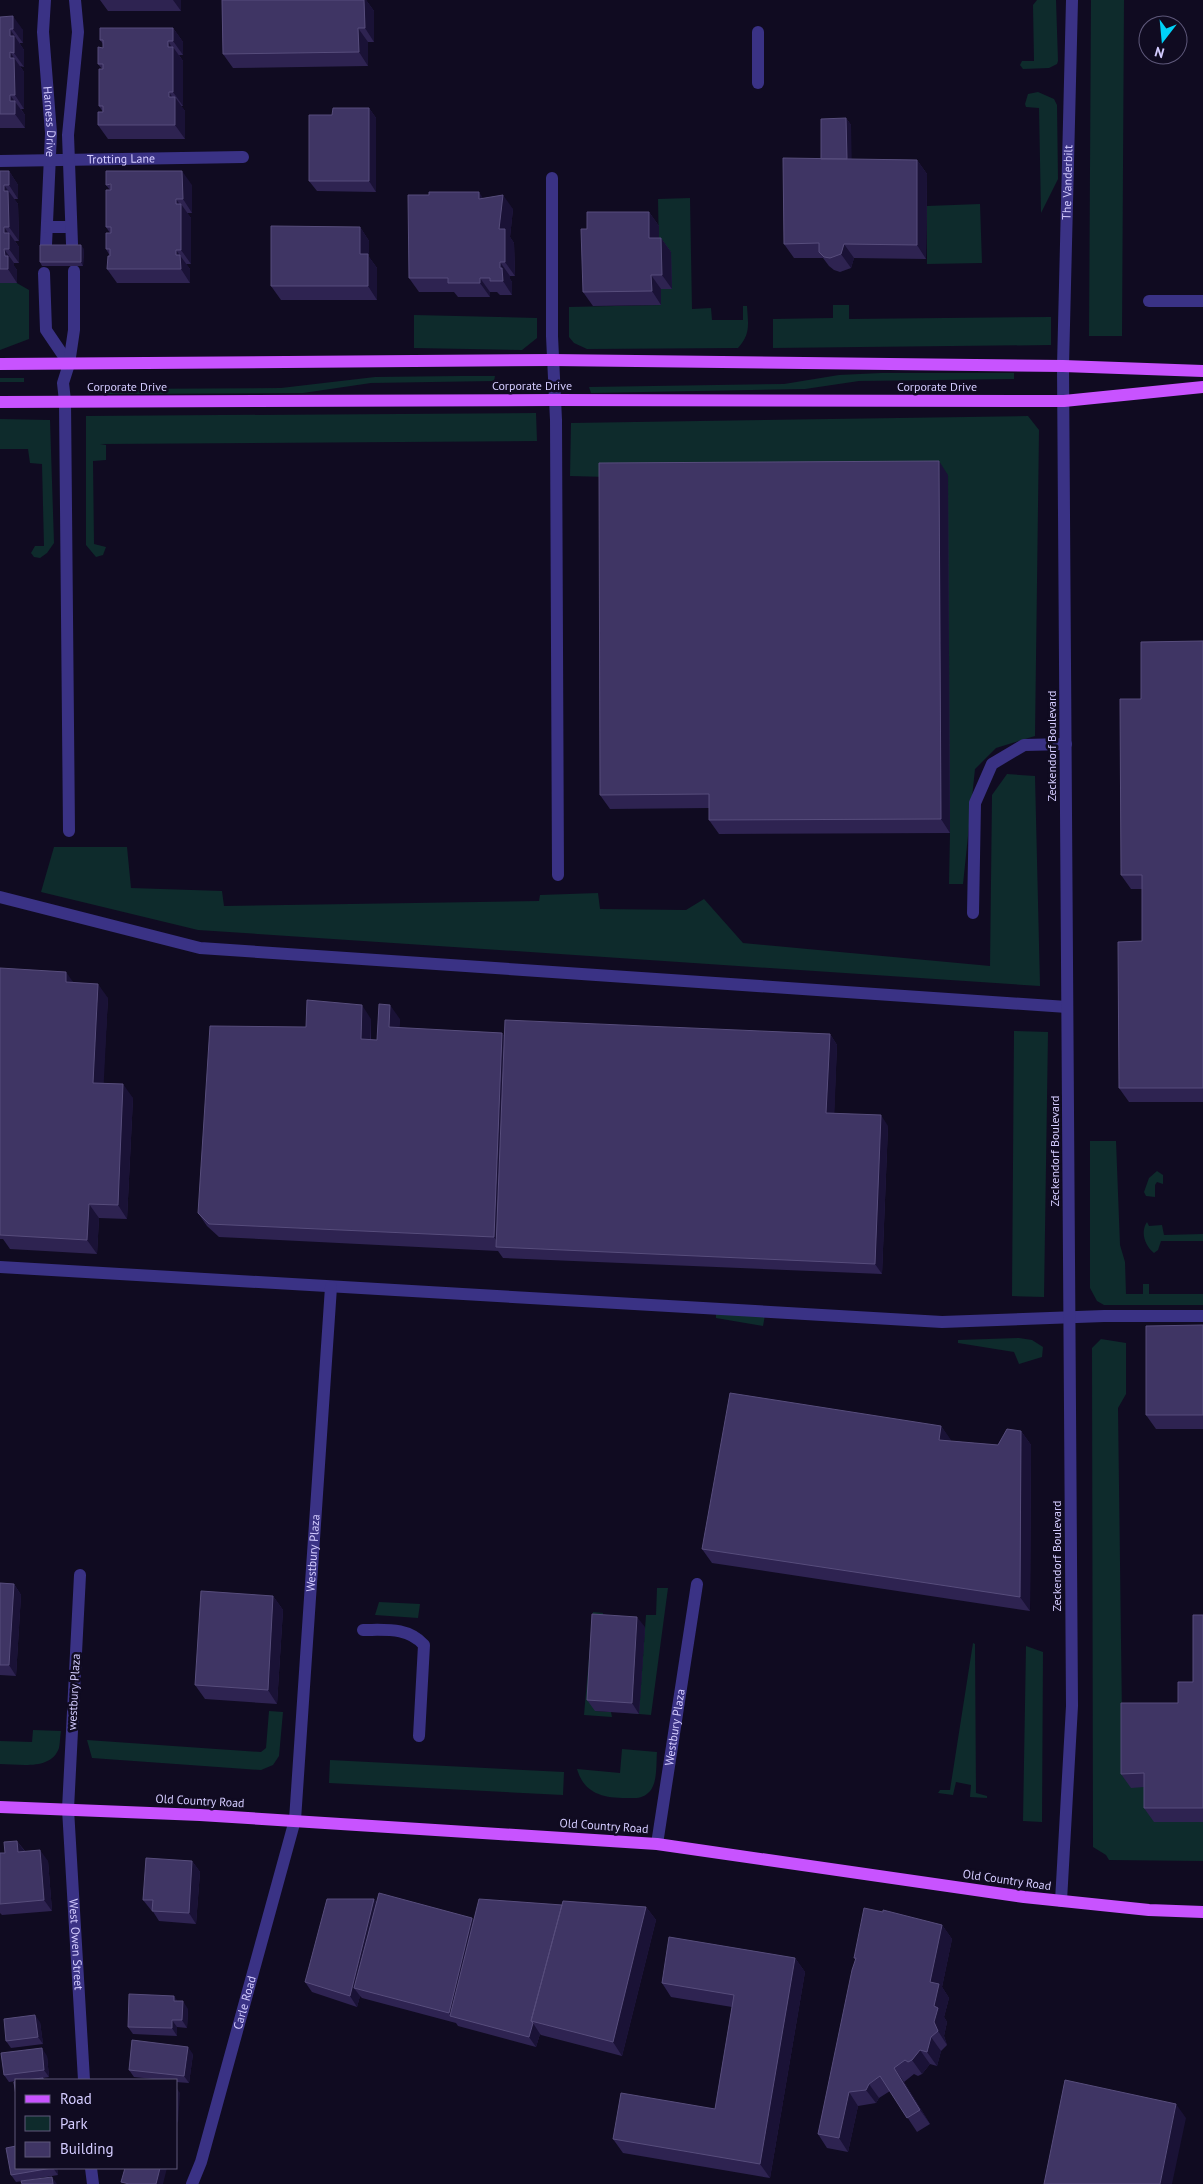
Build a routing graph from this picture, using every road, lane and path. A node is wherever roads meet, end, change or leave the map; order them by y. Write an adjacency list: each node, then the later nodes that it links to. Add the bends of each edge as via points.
1 (45, 0): 8 (street, Harness Drive, via 42,32 51,133)
2 (75, 0): 9 (street, Harness Drive, via 78,32 68,135)
3 (1072, 0): 22 (street, The Vanderbilt)
4 (758, 32): 5 (street)
5 (758, 83)
6 (243, 157): 9 (street, Trotting Lane)
7 (0, 161): 8 (street, Trotting Lane)
8 (50, 161): 9 (street, Trotting Lane); 11 (street, Harness Drive)
9 (69, 161): 12 (street, Harness Drive)
10 (552, 178): 19 (street)
11 (47, 227): 12 (street); 14 (street, Harness Drive)
12 (71, 227): 13 (street, Harness Drive)
13 (72, 244)
14 (46, 245)
15 (74, 272): 21 (street, via 74,330)
16 (44, 273): 21 (street, via 46,330)
17 (1149, 301): 18 (street)
18 (1203, 301)
19 (552, 360): 21 (main road, Corporate Drive); 22 (main road, Corporate Drive); 25 (street)
20 (0, 364): 21 (main road, Corporate Drive)
21 (69, 364): 28 (street, via 63,383)
22 (1064, 366): 23 (main road); 26 (street, Zeckendorf Boulevard)
23 (1203, 371)
24 (1203, 387): 26 (main road)
25 (554, 400): 26 (main road, Corporate Drive); 28 (main road, Corporate Drive); 31 (street)
26 (1064, 401): 29 (street, Zeckendorf Boulevard)
27 (0, 402): 28 (main road, Corporate Drive)
28 (65, 402): 30 (street)
29 (1066, 744): 33 (street, via 1024,745 992,764 975,803); 34 (street, Zeckendorf Boulevard)
30 (69, 831)
31 (558, 875)
32 (0, 896): 34 (street, via 200,948)
33 (973, 914)
34 (1068, 1007): 38 (street, Zeckendorf Boulevard)
35 (0, 1267): 36 (street)
36 (331, 1287): 38 (street, via 942,1322); 45 (street, Westbury Plaza)
37 (1203, 1316): 38 (street)
38 (1070, 1317): 47 (street, Zeckendorf Boulevard, via 1072,1706)
39 (80, 1576): 44 (street, westbury Plaza)
40 (698, 1584): 46 (street, Westbury Plaza)
41 (363, 1630): 42 (street, via 401,1631 417,1637 424,1645)
42 (420, 1736)
43 (0, 1807): 44 (main road, Old Country Road)
44 (68, 1809): 45 (main road, Old Country Road); 49 (street, West Owen Street)
45 (294, 1820): 46 (main road, Old Country Road); 52 (street, Carle Road, via 201,2162)
46 (656, 1844): 47 (main road, Old Country Road)
47 (1061, 1901): 48 (main road, Old Country Road)
48 (1203, 1912)
49 (84, 2079)
50 (91, 2169): 51 (street)
51 (93, 2184)
52 (192, 2184)

